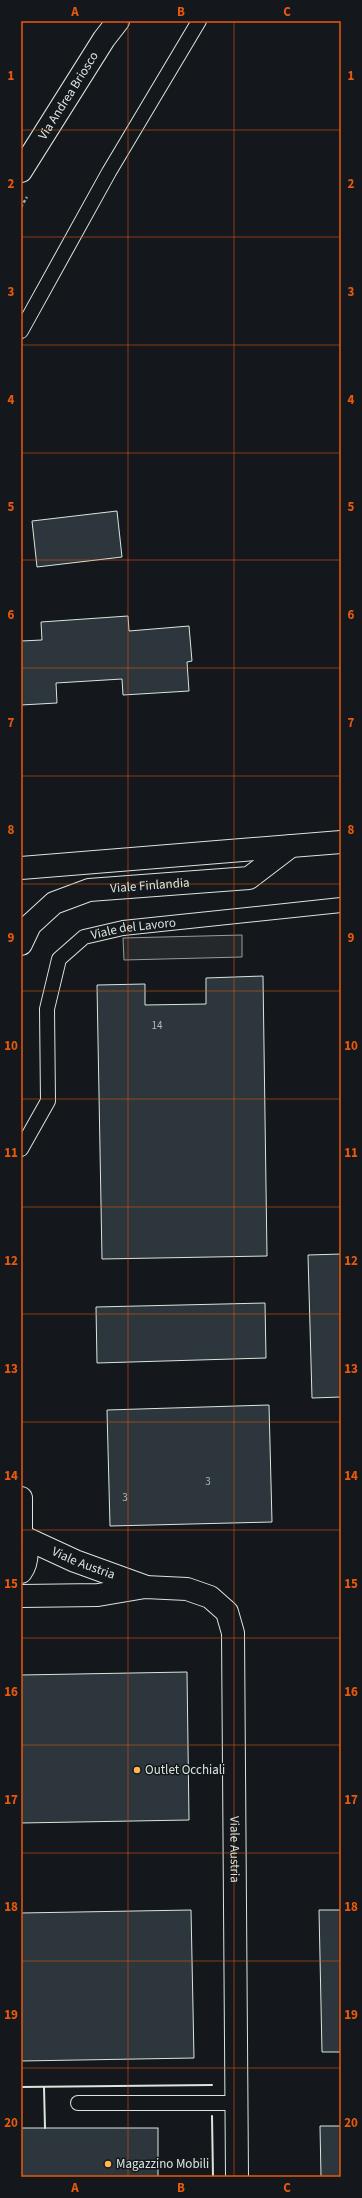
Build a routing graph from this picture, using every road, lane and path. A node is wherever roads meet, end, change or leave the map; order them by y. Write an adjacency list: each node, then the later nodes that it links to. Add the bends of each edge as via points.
1 (118, 21): 3 (street, Via Andrea Briosco, via 104,39)
2 (199, 21): 4 (lane, via 109,172)
3 (21, 172)
4 (21, 331)
5 (341, 842): 6 (street)
6 (291, 846): 7 (street); 9 (street, Viale Finlandia, via 249,878 89,890 61,900 54,903 30,925)
7 (21, 868)
8 (341, 905): 10 (lane, Viale del Lavoro, via 123,928 84,937 59,959 47,1009 48,1101)
9 (21, 944)
10 (21, 1149)
11 (21, 1498): 12 (street)
12 (22, 1534): 13 (street, via 27,1547 27,1558); 14 (street, Viale Austria, via 75,1561)
13 (21, 1572)
14 (145, 1587): 15 (street, Viale Austria, via 98,1595); 17 (street, Viale Austria, via 187,1588 210,1598 226,1612 233,1633)
15 (21, 1596)
16 (78, 2103): 17 (lane)
17 (237, 2103): 18 (street, Viale Austria)
18 (237, 2177)

